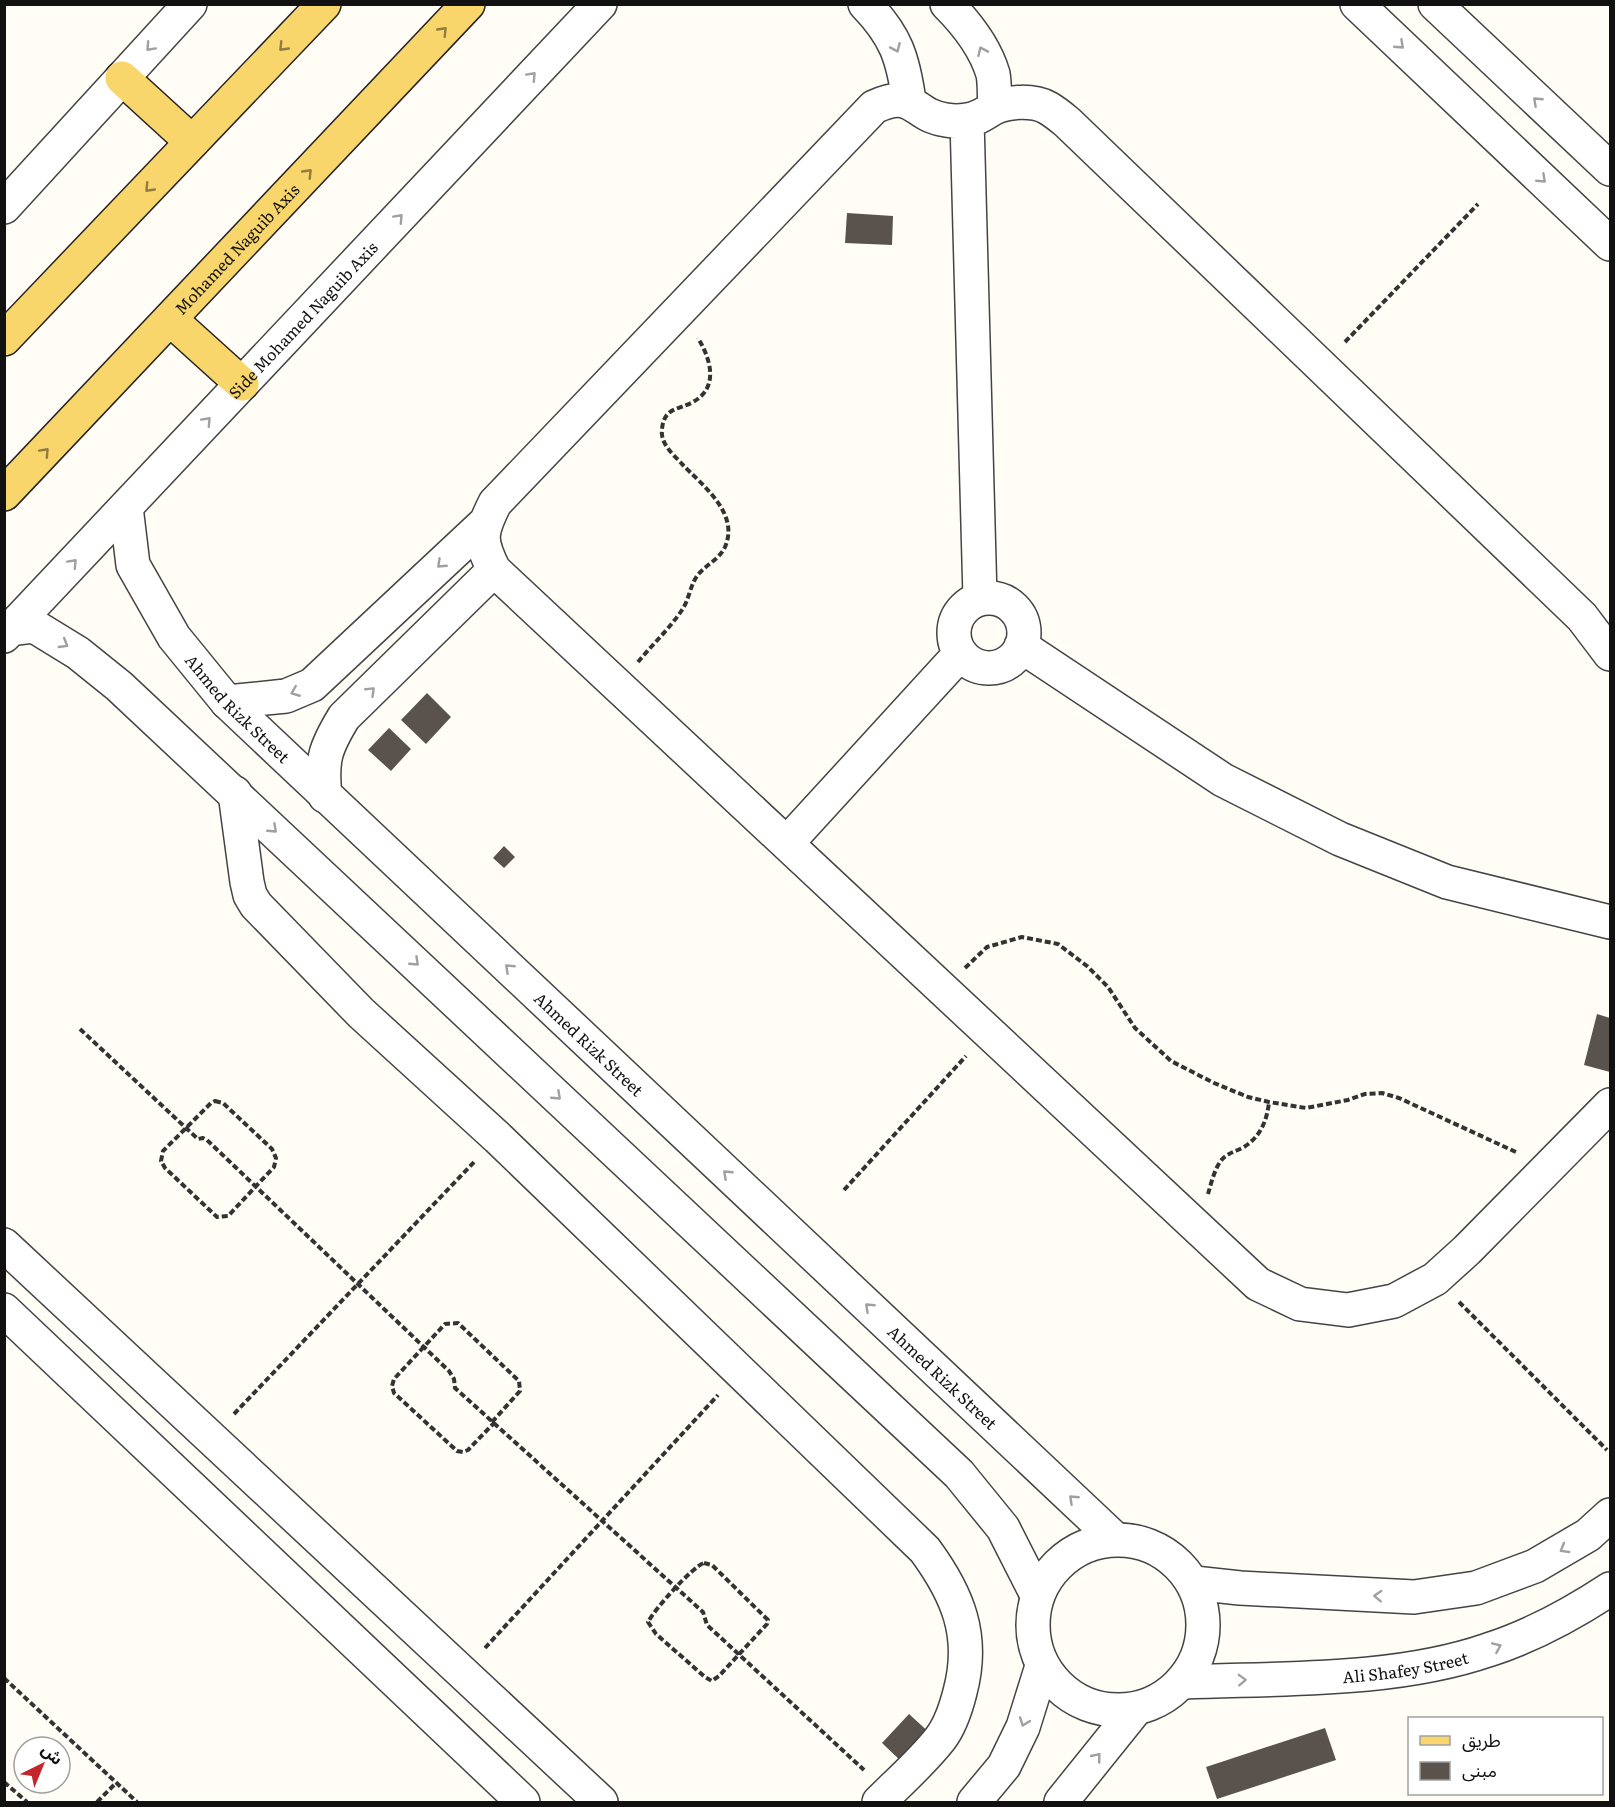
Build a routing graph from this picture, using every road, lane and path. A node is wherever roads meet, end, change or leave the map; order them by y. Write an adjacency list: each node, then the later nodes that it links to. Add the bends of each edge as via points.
1 (190, 4): 9 (street, one-way to 9)
2 (324, 4): 12 (main road, one-way to 12)
3 (468, 4): 18 (main road, Mohamed Naguib Axis, one-way to 3)
4 (600, 4): 21 (street, Side Mohamed Naguib Axis, one-way to 4)
5 (865, 4): 10 (street, one-way to 10, via 890,34 904,66)
6 (947, 4): 11 (street, one-way to 6, via 993,75 980,44)
7 (1357, 4): 16 (street, one-way to 16)
8 (1434, 4): 13 (street, one-way to 8)
9 (122, 78): 12 (main road); 15 (street)
10 (909, 101): 11 (street, via 926,114 946,120); 17 (street, via 890,100 874,107)
11 (981, 114): 20 (street, via 1021,102 1046,107 1067,122); 26 (street)
12 (192, 142): 19 (main road, one-way to 19)
13 (1611, 169)
14 (1478, 204): 20 (path)
15 (4, 207)
16 (1611, 244)
17 (680, 310): 24 (street, via 495,503); 31 (path, via 707,353 710,381 698,398 671,410 664,420 664,442 719,504 727,517 728,532 717,559 695,578 683,609)
18 (170, 319): 21 (main road); 22 (main road, Mohamed Naguib Axis, one-way to 18)
19 (4, 339)
20 (1321, 366): 30 (street, via 1582,617)
21 (242, 384): 23 (street, Side Mohamed Naguib Axis, one-way to 21)
22 (4, 494)
23 (126, 507): 27 (street, Side Mohamed Naguib Axis, one-way to 23); 32 (street, Ahmed Rizk Street, via 133,565 174,637)
24 (484, 524): 25 (street, via 484,549); 32 (street, one-way to 32, via 312,685 286,696)
25 (494, 570): 31 (street); 34 (street, one-way to 25, via 322,768 329,741 344,717)
26 (980, 598): 28 (street, via 993,598 1015,609 1024,633); 29 (street, via 958,614 954,641)
27 (8, 632): 33 (street, one-way to 33, via 34,626 78,653)
28 (1021, 646): 29 (street, via 1015,657 993,668 975,665); 36 (street, via 1223,780 1340,839 1447,882)
29 (960, 654): 35 (street)
30 (1611, 654)
31 (618, 685): 35 (street)
32 (227, 702): 34 (street, Ahmed Rizk Street)
33 (235, 792): 43 (street, via 247,882 256,905 361,1013); 63 (street, one-way to 63, via 959,1474 1003,1528)
34 (325, 796): 59 (street, Ahmed Rizk Street, one-way to 34)
35 (787, 843): 37 (street)
36 (1611, 922)
37 (942, 988): 39 (street); 40 (path, via 987,948 1022,937 1058,944 1108,987 1135,1028 1171,1061 1214,1083)
38 (80, 1029): 42 (path)
39 (988, 1031): 46 (path); 47 (street)
40 (1269, 1102): 44 (path, via 1306,1108 1382,1093); 47 (path, via 1267,1116 1254,1139 1220,1162)
41 (1611, 1105): 44 (street)
42 (186, 1128): 45 (path, via 198,1139 207,1140); 45 (path, via 211,1103 223,1103 272,1149 276,1158 274,1167); 45 (path, via 163,1151 161,1161 217,1217 228,1216)
43 (498, 1138): 50 (path); 53 (street)
44 (1549, 1167): 49 (street)
45 (256, 1186): 50 (path)
46 (844, 1190)
47 (1196, 1225): 49 (street, via 1258,1284 1300,1304 1348,1310 1371,1306 1394,1301)
48 (4, 1245): 55 (street)
49 (1435, 1279): 56 (path)
50 (358, 1284): 52 (path); 55 (path)
51 (4, 1311): 76 (street)
52 (424, 1347): 54 (path, via 449,1371 455,1388); 54 (path, via 445,1324 458,1323 519,1381 520,1391); 54 (path, via 394,1379 394,1393 457,1451 468,1450)
53 (740, 1371): 58 (path); 72 (street, via 925,1550 945,1577 959,1608 965,1641 965,1675 956,1708 941,1738)
54 (493, 1422): 58 (path)
55 (211, 1439): 66 (street)
56 (1607, 1450)
57 (1611, 1515): 60 (street, one-way to 60, via 1588,1535 1535,1566 1476,1588 1414,1598)
58 (602, 1521): 61 (path); 66 (path)
59 (1115, 1539): 60 (street, via 1156,1548 1174,1559); 63 (street, via 1082,1546 1054,1566)
60 (1194, 1583): 68 (street, via 1204,1617 1201,1652)
61 (676, 1587): 64 (path, via 703,1612 707,1625); 64 (path, via 698,1565 712,1565 766,1616 767,1624); 64 (path, via 648,1622 656,1634 712,1681)
62 (1611, 1589): 68 (street, Ali Shafey Street, one-way to 62, via 1406,1670 1488,1651 1565,1618)
63 (1037, 1595): 65 (street, via 1032,1631)
64 (740, 1655): 72 (path)
65 (1042, 1666): 69 (street, via 1066,1694 1098,1709); 78 (street, one-way to 78, via 1014,1746 1004,1766)
66 (462, 1672): 77 (street)
67 (4, 1678): 71 (path)
68 (1184, 1682): 69 (street, via 1161,1700)
69 (1135, 1710): 79 (street, one-way to 69)
70 (4, 1782): 73 (path)
71 (116, 1783): 74 (path); 75 (path)
72 (884, 1798)
73 (27, 1803)
74 (97, 1803)
75 (137, 1803)
76 (524, 1803)
77 (601, 1803)
78 (974, 1803)
79 (1061, 1803)

